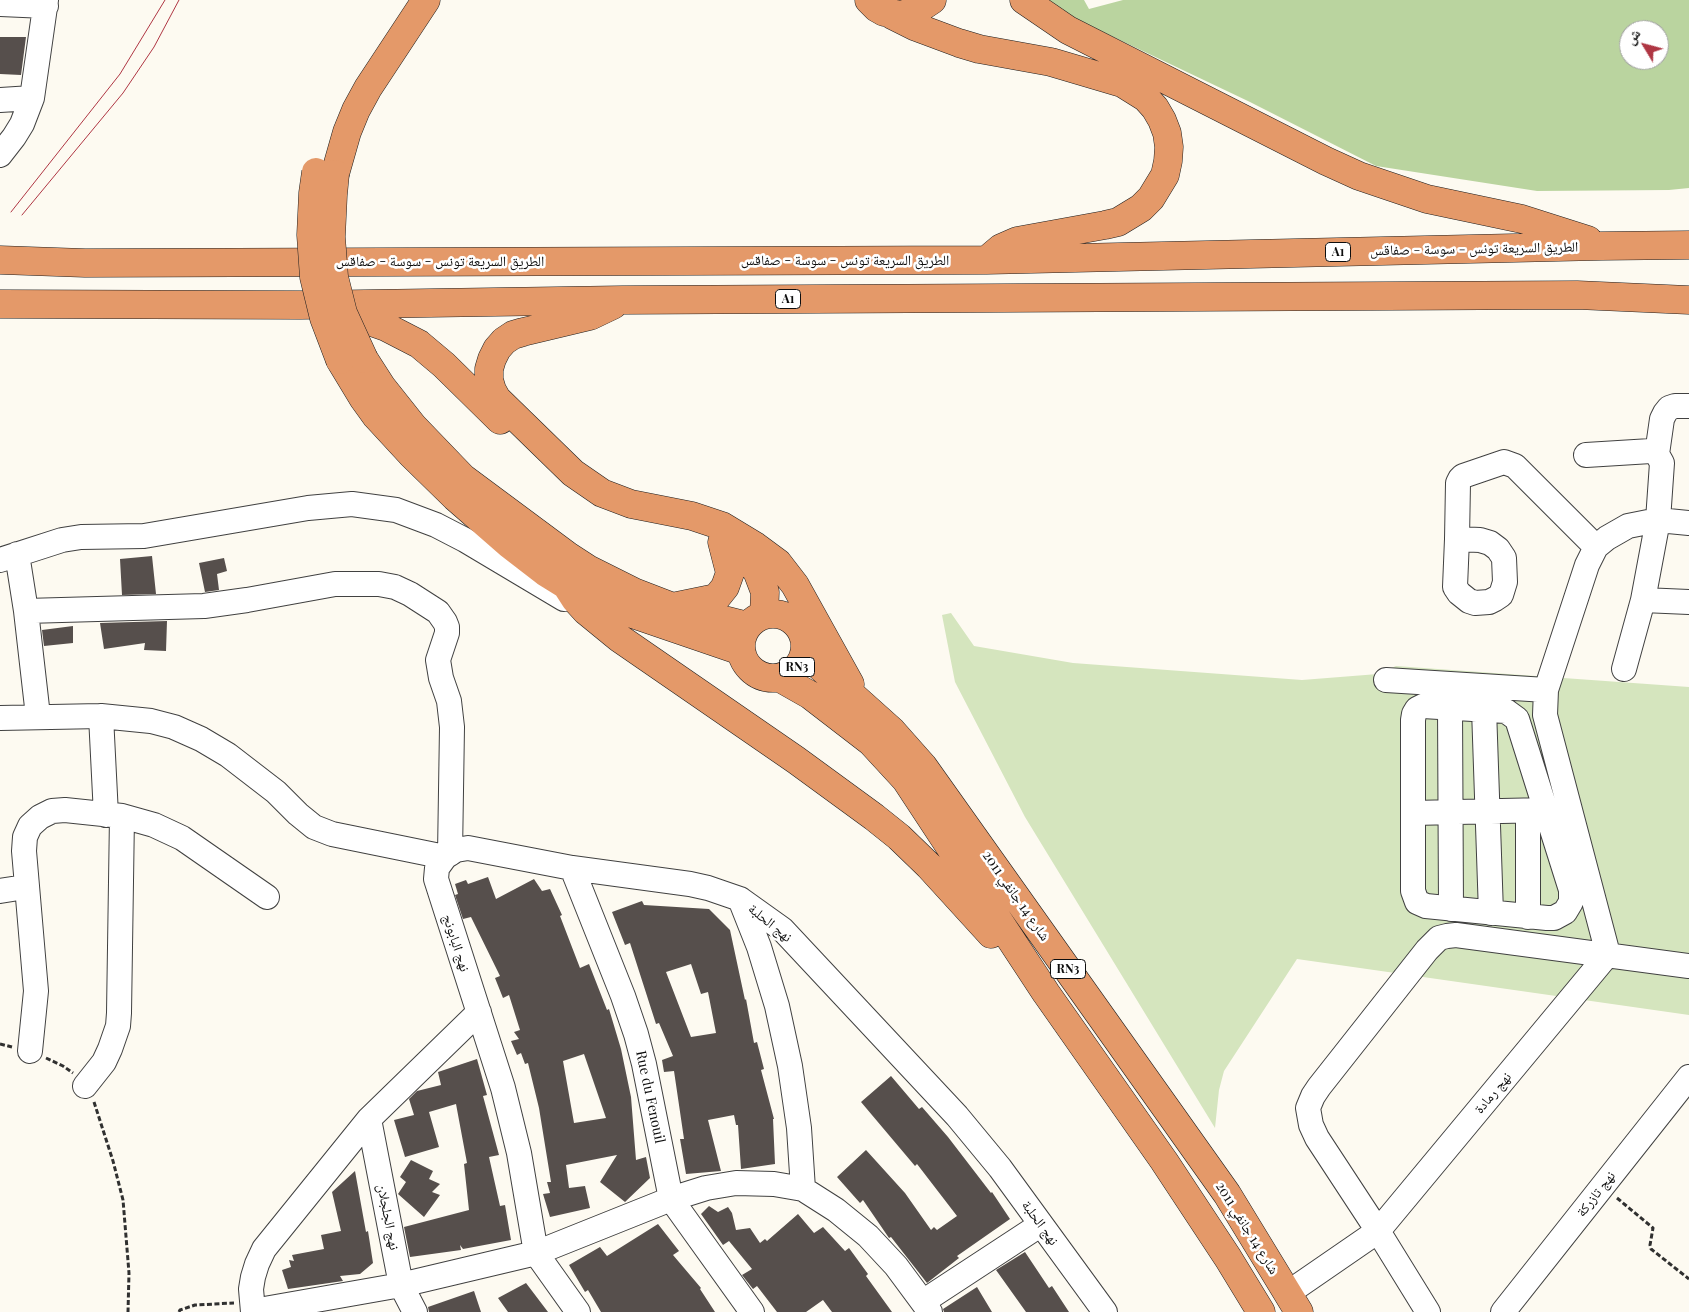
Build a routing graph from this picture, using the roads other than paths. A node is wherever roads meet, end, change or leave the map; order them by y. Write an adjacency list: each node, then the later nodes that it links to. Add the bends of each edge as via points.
1 (404, 0): 11 (highway, via 347,87 328,131)
2 (426, 0): 11 (highway, via 368,88)
3 (932, 0): 7 (highway, via 909,14)
4 (1024, 0): 13 (highway, via 1068,30 1359,176 1427,199 1549,226)
5 (46, 3): 6 (street); 8 (street)
6 (0, 4)
7 (874, 4): 15 (highway, via 916,27 959,43 1051,62 1117,81 1146,98 1162,120 1167,134 1165,175 1141,208 1118,222 1017,240)
8 (32, 98): 9 (street); 10 (street, via 22,124)
9 (0, 100)
10 (0, 155)
11 (326, 173): 20 (highway, bridge, via 311,214 313,270 324,318)
12 (1689, 245): 13 (highway, الطريق السريعة تونس - سوسة - صفاقس / A1)
13 (1601, 246): 15 (highway, الطريق السريعة تونس - سوسة - صفاقس / A1)
14 (0, 260): 15 (highway, الطريق السريعة تونس - سوسة - صفاقس / A1, via 85,263)
15 (988, 260)
16 (622, 300): 17 (highway, A1, via 1567,295); 19 (highway, A1); 44 (highway, via 590,316 523,332 504,341 489,369 490,385 497,399 573,473 595,489 616,500 692,516 722,526 778,563 795,585 841,670)
17 (1689, 300)
18 (0, 304): 19 (highway, A1)
19 (301, 305): 27 (highway, via 366,320 419,344 560,481 596,506 624,517 701,534)
20 (352, 359): 30 (highway, via 351,380 376,416 433,476 510,545); 33 (highway, via 382,386 413,426 477,490 588,569)
21 (1689, 406): 22 (street, via 1675,406 1665,413)
22 (1657, 454): 23 (street, via 1644,451); 24 (street, via 1662,463)
23 (1586, 455)
24 (1658, 520): 25 (street); 28 (street, via 1628,526); 31 (street)
25 (1689, 523)
26 (1457, 539): 28 (street, via 1460,479 1504,462 1515,466)
27 (722, 542): 33 (highway, via 730,573 725,587 711,599); 36 (highway, via 743,555 757,571 764,592)
28 (1596, 547): 41 (street, via 1587,565)
29 (8, 557): 34 (street); 35 (street, via 82,537 144,536 330,505 375,506 416,516 451,532)
30 (566, 585): 35 (highway); 36 (highway, via 624,611)
31 (1643, 600): 32 (street); 38 (street)
32 (1689, 602)
33 (673, 607): 36 (highway)
34 (26, 611): 45 (street); 53 (street, via 204,606 335,584 379,584 410,594 438,612 447,627 438,660 452,727)
35 (586, 611): 67 (highway, via 619,638 796,760 893,832 929,866 1024,972)
36 (751, 631): 37 (highway, RN3, via 773,614 783,616 798,626 803,634); 39 (highway, شارع 14 جانفي 2011 / RN3, via 744,661 759,676)
37 (804, 653): 39 (highway, RN3, via 796,669); 44 (highway, شارع 14 جانفي 2011 / RN3)
38 (1624, 669)
39 (780, 678): 67 (highway, شارع 14 جانفي 2011 / RN3, via 819,701 891,762)
40 (1386, 680): 41 (street)
41 (1546, 690): 56 (street, via 1545,715)
42 (1450, 707): 43 (street); 50 (street, via 1423,706 1414,714); 51 (street)
43 (1484, 709): 48 (street); 49 (street, via 1506,711 1517,719)
44 (868, 710): 79 (highway, شارع 14 جانفي 2011 / RN3, via 909,749 937,785 1227,1194)
45 (38, 716): 46 (street); 47 (street)
46 (101, 716): 52 (street); 53 (street, via 151,721 202,739 276,792 314,827 332,834)
47 (0, 718)
48 (1488, 811): 49 (street); 51 (street); 61 (street)
49 (1537, 811): 56 (street); 62 (street)
50 (1413, 812): 51 (street); 60 (street, via 1415,898 1421,905)
51 (1450, 812): 60 (street)
52 (114, 816): 55 (street, via 65,810 52,811 40,817 30,826 25,837); 58 (street, via 154,825 182,838); 71 (street, via 120,1014 104,1062)
53 (448, 856): 54 (street, via 456,850 468,848); 68 (street, نهج البابونج, via 437,868 436,880)
54 (572, 868): 59 (street, via 690,884); 74 (street, Rue du Fenouil, via 636,1034)
55 (25, 887): 57 (street); 69 (street, via 36,991)
56 (1581, 889): 62 (street, via 1559,916); 65 (street)
57 (0, 891)
58 (267, 896)
59 (740, 899): 63 (street, نهج الحلبة); 64 (street, نهج الحلبة)
60 (1451, 909): 61 (street)
61 (1491, 913): 62 (street)
62 (1528, 917)
63 (782, 929): 64 (street, via 768,935); 75 (street, نهج الحلبة, via 957,1116 1000,1168)
64 (758, 947): 73 (street, نهج الحلبة, via 777,1006 790,1066)
65 (1608, 954): 66 (street); 76 (street, نهج رمادة); 76 (street, via 1456,935 1440,938 1427,950 1312,1096 1308,1108 1317,1138)
66 (1689, 966)
67 (1046, 992): 86 (highway, شارع 14 جانفي 2011 / RN3, via 1169,1169)
68 (479, 1012): 72 (street); 77 (street, نهج البابونج, via 519,1153)
69 (30, 1051)
70 (1689, 1077): 88 (street, نهج تازركة)
71 (85, 1086)
72 (369, 1119): 78 (street, نهج الجلجلان); 81 (street, via 264,1249 251,1289)
73 (803, 1189): 74 (street, via 736,1183); 80 (street, via 868,1236)
74 (671, 1199): 77 (street); 84 (street, Rue du Fenouil)
75 (1040, 1225): 80 (street); 85 (street, نهج الحلبة)
76 (1378, 1232): 79 (street, نهج رمادة); 87 (street)
77 (536, 1253): 78 (street); 83 (street, نهج البابونج)
78 (401, 1285): 81 (street); 82 (street, نهج الجلجلان)
79 (1294, 1302)
80 (927, 1307)
81 (253, 1308)
82 (415, 1312)
83 (578, 1312)
84 (752, 1312)
85 (1105, 1312)
86 (1261, 1312)
87 (1428, 1312)
88 (1503, 1312)

